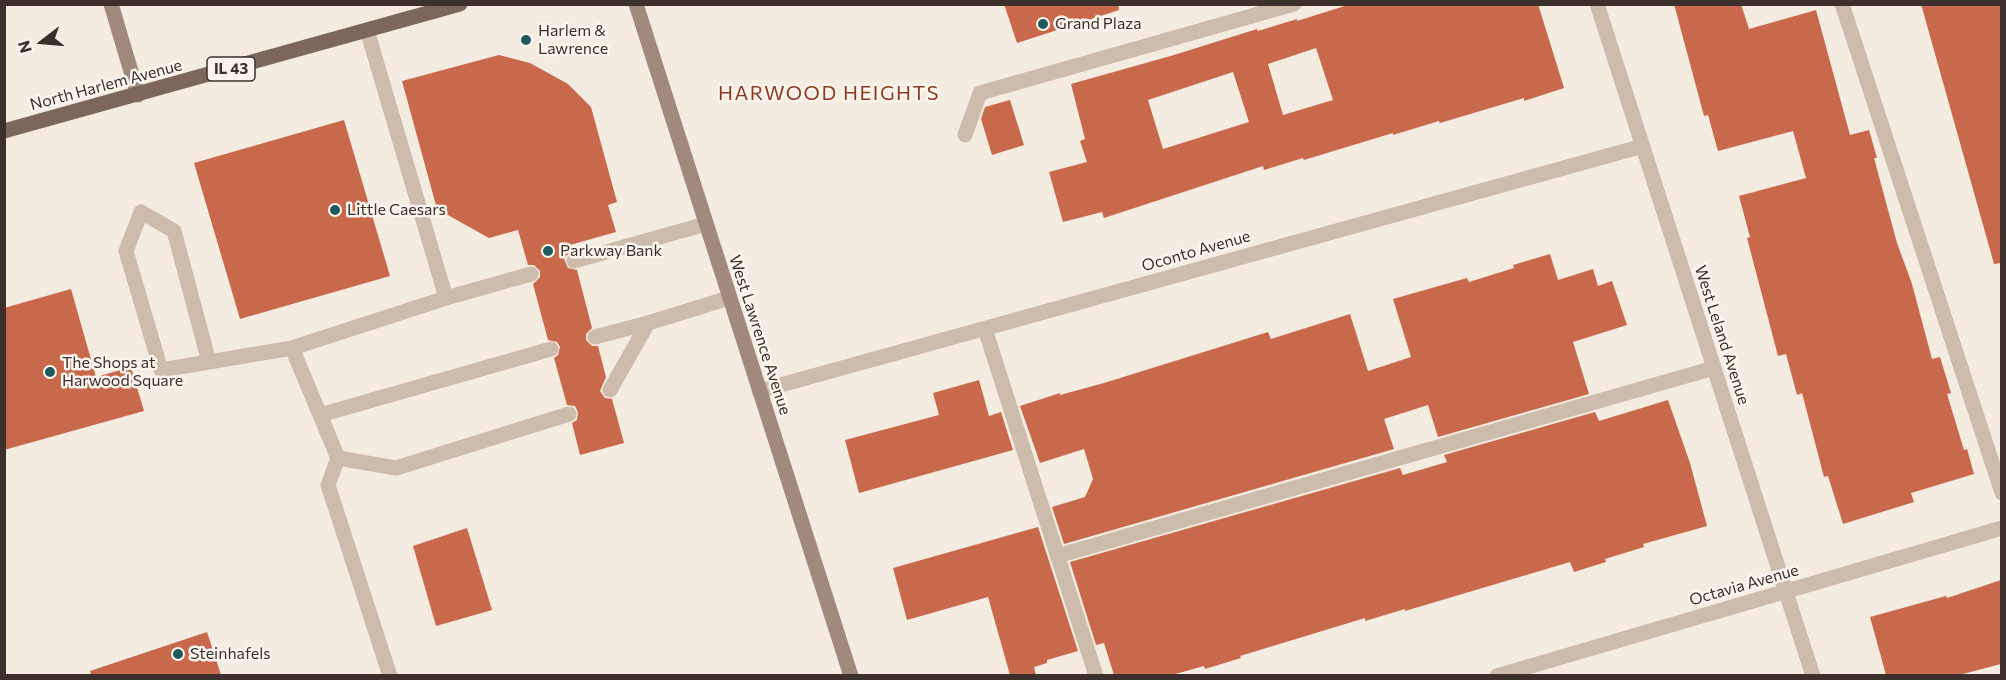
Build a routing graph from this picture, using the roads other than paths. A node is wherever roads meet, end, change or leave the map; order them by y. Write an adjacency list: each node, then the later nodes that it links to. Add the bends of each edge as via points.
1 (111, 4): 8 (main road)
2 (460, 4): 7 (main road, North Harlem Avenue / IL 43)
3 (636, 4): 12 (main road, West Lawrence Avenue)
4 (1294, 4): 10 (street, via 980,93)
5 (1597, 4): 11 (street, West Leland Avenue)
6 (1842, 4): 29 (street)
7 (367, 30): 8 (main road, North Harlem Avenue / IL 43); 15 (street)
8 (138, 95): 9 (main road, North Harlem Avenue / IL 43)
9 (4, 131)
10 (965, 135)
11 (1643, 146): 18 (street, Oconto Avenue); 23 (street, West Leland Avenue)
12 (705, 224): 13 (street); 16 (main road, West Lawrence Avenue)
13 (574, 261)
14 (531, 274): 15 (street)
15 (446, 298): 20 (street)
16 (729, 298): 17 (street); 25 (main road, West Lawrence Avenue)
17 (648, 323): 19 (street); 24 (street)
18 (985, 329): 25 (street, Oconto Avenue); 31 (street)
19 (595, 337)
20 (292, 348): 22 (street); 27 (street)
21 (551, 349): 27 (street)
22 (209, 362): 22 (street, via 174,231 141,212 126,251 161,370)
23 (1714, 368): 31 (street); 32 (street, West Leland Avenue)
24 (610, 390)
25 (759, 392): 34 (main road, West Lawrence Avenue)
26 (569, 414): 28 (street, via 396,468)
27 (320, 415): 28 (street)
28 (338, 458): 33 (street, via 328,485)
29 (2001, 493)
30 (2001, 528): 32 (street, Octavia Avenue)
31 (1057, 556): 35 (street)
32 (1785, 592): 36 (street, Octavia Avenue); 37 (street, West Leland Avenue)
33 (390, 675)
34 (851, 675)
35 (1096, 675)
36 (1497, 675)
37 (1813, 675)

